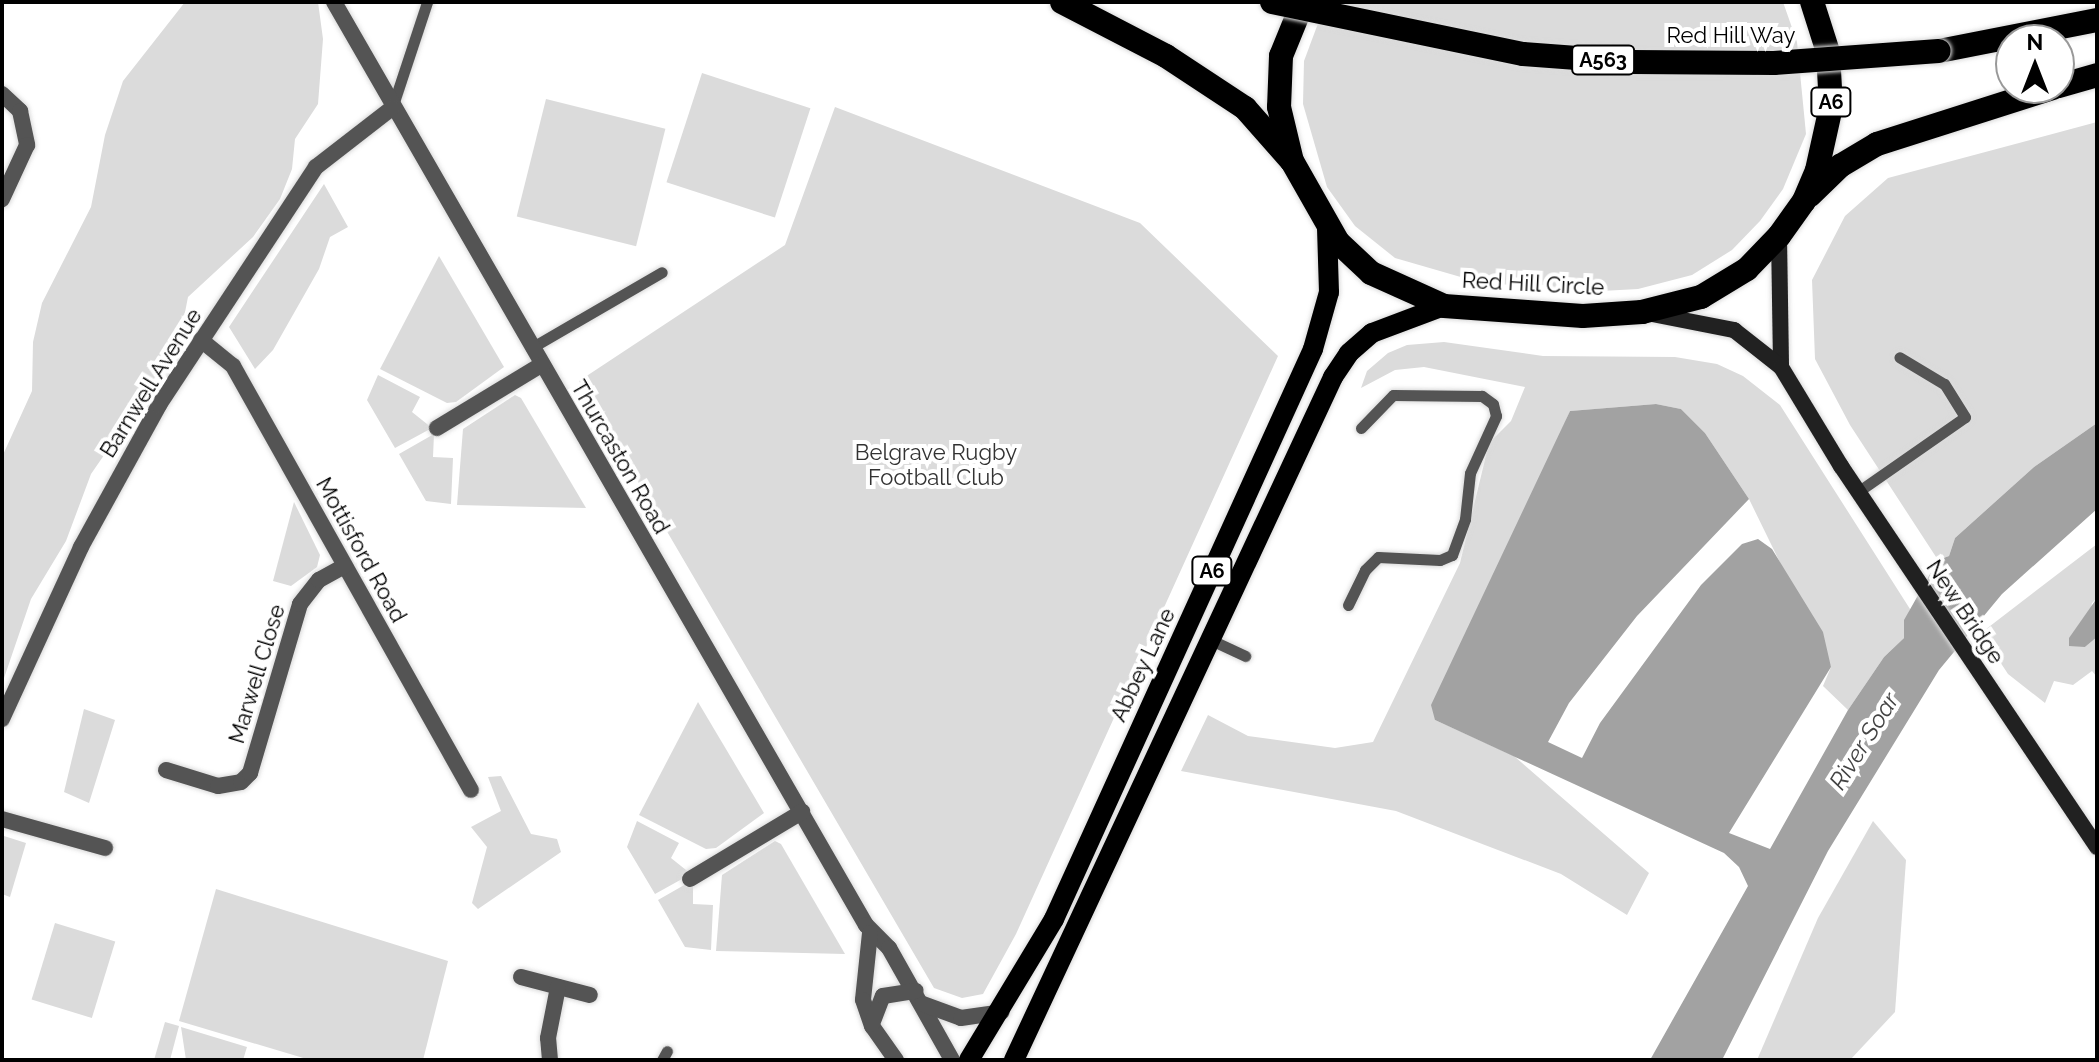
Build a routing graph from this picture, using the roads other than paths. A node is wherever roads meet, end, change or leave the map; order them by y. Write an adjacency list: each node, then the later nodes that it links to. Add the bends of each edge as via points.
1 (334, 2): 12 (street, Thurcaston Road)
2 (427, 2): 12 (lane)
3 (1062, 2): 13 (highway, via 1166,56 1245,108)
4 (1272, 2): 7 (highway, Red Hill Way / A563, bridge, via 1492,49 1631,62 1774,63 1939,51)
5 (1303, 2): 13 (highway, Red Hill Circle / A6, via 1281,56 1279,107)
6 (1812, 2): 15 (highway, Red Hill Circle / A6, via 1828,52 1831,107)
7 (2097, 20)
8 (2097, 75): 9 (highway)
9 (2075, 81)
10 (2, 94): 14 (street, via 20,111 27,145)
11 (2003, 104): 15 (highway, via 1877,144 1840,166)
12 (392, 108): 21 (street, Barnwell Avenue, via 316,167); 22 (street, Thurcaston Road)
13 (1292, 161): 16 (highway, Red Hill Circle / A6)
14 (2, 199)
15 (1804, 201): 17 (highway, Red Hill Circle / A6)
16 (1327, 229): 19 (highway, Red Hill Circle / A6, via 1371,273); 46 (main road, Abbey Lane / A6, via 1329,292 1313,349 1054,919)
17 (1779, 236): 20 (highway, Red Hill Circle / A6, via 1747,269 1701,297); 25 (street)
18 (662, 272): 22 (lane)
19 (1444, 306): 20 (highway, Red Hill Circle / A6, via 1583,316); 31 (main road, A6, via 1392,322 1349,353)
20 (1642, 312): 25 (street, via 1734,330)
21 (201, 340): 29 (street, Mottisford Road, via 233,366); 33 (street, Barnwell Avenue, via 81,547)
22 (531, 348): 24 (street, Thurcaston Road)
23 (1899, 357): 28 (lane, via 1944,384 1965,417)
24 (541, 365): 26 (street); 36 (street, Thurcaston Road)
25 (1781, 367): 28 (street, New Bridge)
26 (437, 428)
27 (1361, 428): 30 (lane, via 1393,395 1482,396 1496,416 1470,473 1465,519 1452,555 1440,560 1378,557 1365,570)
28 (1859, 491): 38 (street, New Bridge)
29 (344, 566): 34 (street, Marwell Close, via 319,580 300,604 250,773 241,782 218,786); 35 (street, Mottisford Road)
30 (1348, 605)
31 (1209, 639): 32 (lane); 48 (main road, A6)
32 (1245, 656)
33 (2, 719)
34 (166, 770)
35 (471, 790)
36 (802, 812): 40 (street); 41 (street, Thurcaston Road)
37 (2, 819): 39 (street)
38 (2097, 847)
39 (105, 848)
40 (690, 879)
41 (870, 933): 45 (street, Thurcaston Road, via 889,948); 47 (street, via 861,985)
42 (521, 977): 43 (street)
43 (558, 987): 44 (street); 49 (street, via 548,1038)
44 (590, 995)
45 (920, 998): 46 (street, via 961,1018); 47 (street, via 883,996); 51 (street, Thurcaston Road)
46 (1002, 1012): 52 (main road, Abbey Lane / A6)
47 (872, 1026): 50 (street)
48 (1018, 1056)
49 (550, 1060)
50 (896, 1060)
51 (952, 1060)
52 (969, 1060)

